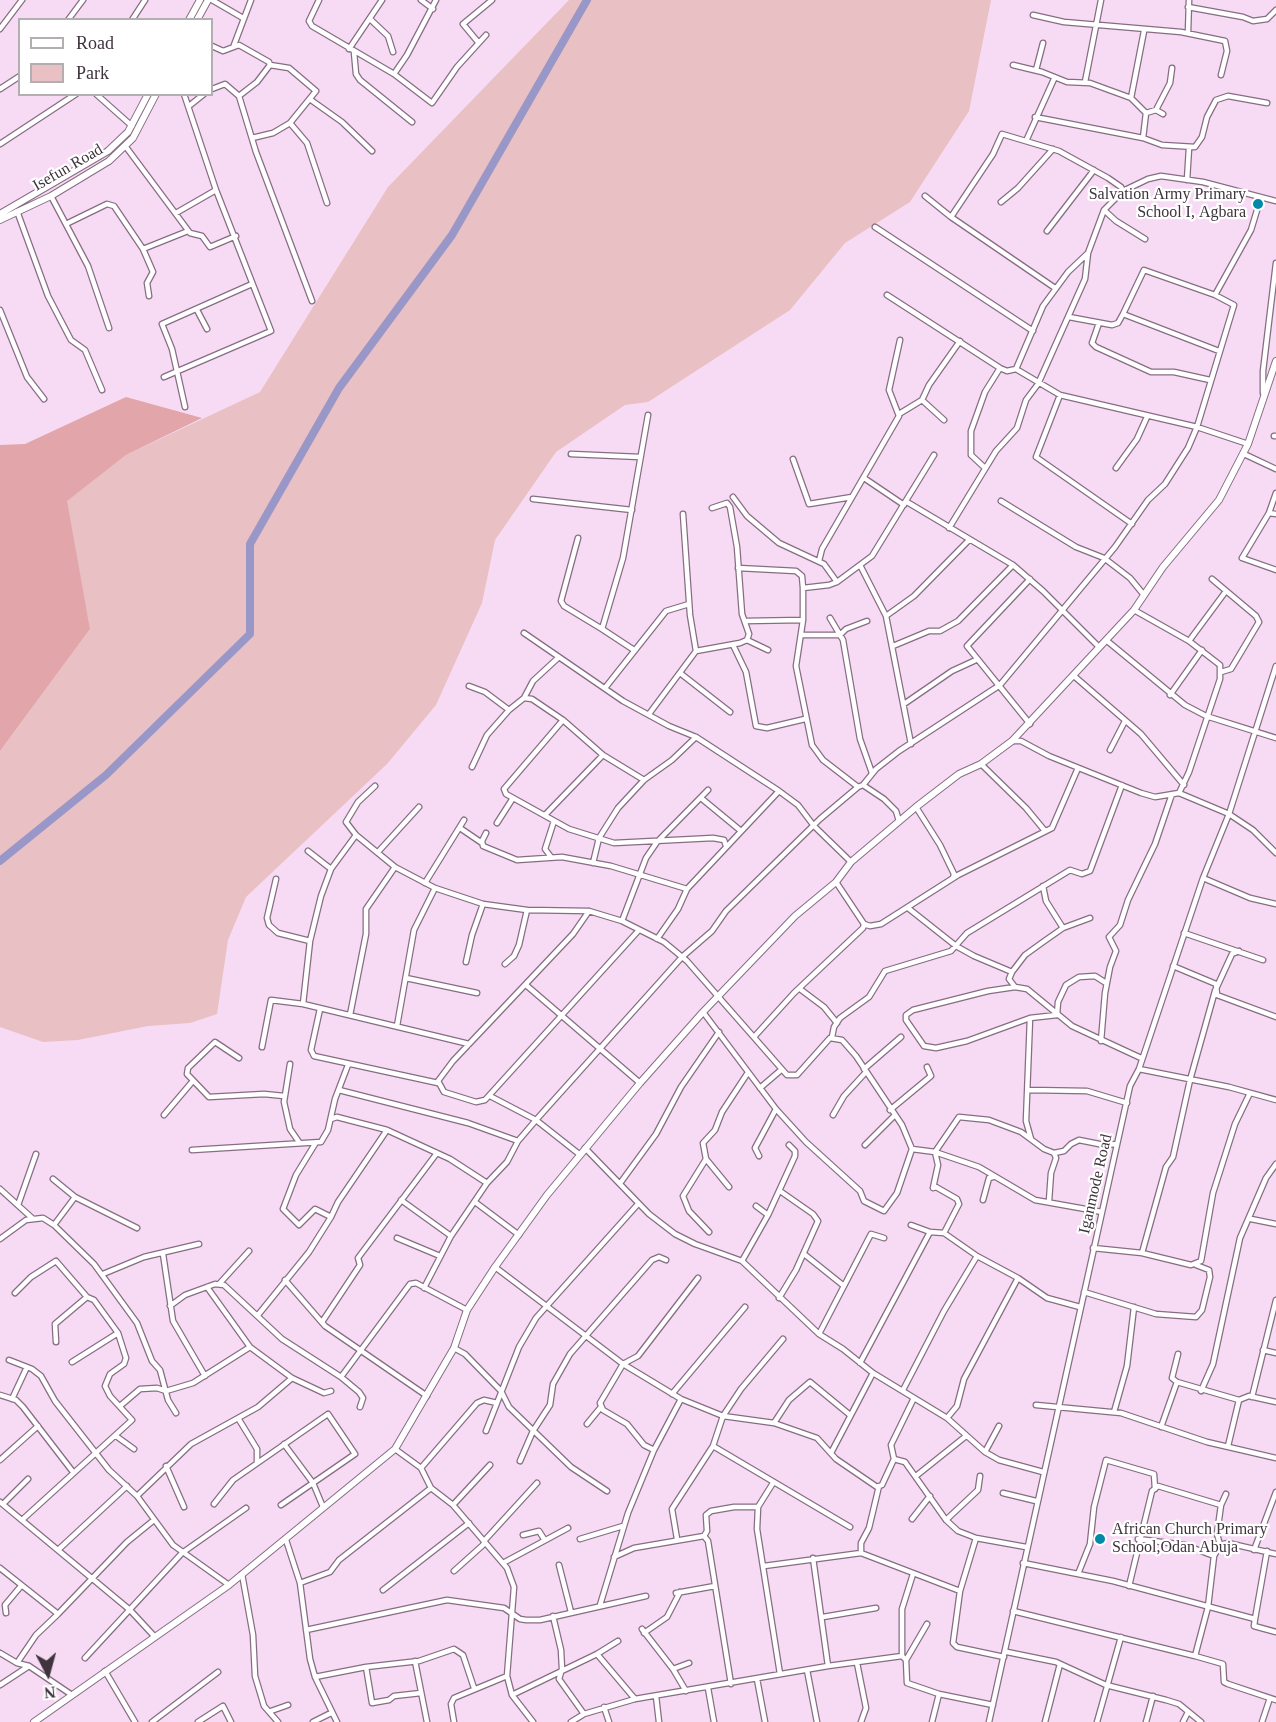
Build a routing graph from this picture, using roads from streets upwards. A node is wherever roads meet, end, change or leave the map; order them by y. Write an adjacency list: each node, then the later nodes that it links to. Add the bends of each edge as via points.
1 (22, 0): 26 (street)
2 (83, 0): 19 (street)
3 (145, 0): 20 (street)
4 (200, 0): 21 (street)
5 (208, 0): 22 (street)
6 (212, 0): 23 (street)
7 (252, 0): 23 (street)
8 (319, 0): 34 (street, via 309,21 312,26)
9 (382, 0): 24 (street)
10 (421, 0): 16 (street)
11 (436, 0): 16 (street)
12 (492, 0): 30 (street, via 463,24)
13 (1101, 0): 25 (street)
14 (1189, 0): 15 (street)
15 (1188, 7): 17 (street, via 1253,21 1267,19); 28 (street)
16 (433, 9): 40 (street)
17 (1276, 10)
18 (1033, 15): 25 (street)
19 (70, 18)
20 (133, 18)
21 (190, 18)
22 (198, 18)
23 (243, 18): 32 (street)
24 (370, 19): 34 (street); 35 (street, via 388,36)
25 (1098, 26): 27 (street); 44 (street)
26 (0, 28)
27 (1144, 31): 28 (street); 54 (street)
28 (1188, 33): 41 (street, via 1225,40 1227,51)
29 (486, 35): 30 (street)
30 (478, 42): 40 (street, via 432,103)
31 (1043, 43): 39 (street)
32 (234, 45): 33 (street, via 223,51); 36 (street, via 242,46)
33 (213, 46)
34 (351, 51): 40 (street); 63 (street, via 360,80)
35 (393, 52)
36 (270, 65): 53 (street); 55 (street, via 289,68 316,91)
37 (1013, 66): 39 (street)
38 (1172, 68): 59 (street, via 1170,84)
39 (1036, 70): 43 (street)
40 (394, 74)
41 (1221, 75)
42 (18, 77): 45 (street)
43 (1054, 79): 44 (street); 62 (street)
44 (1085, 82): 54 (street)
45 (0, 88)
46 (213, 89): 53 (street, via 226,84)
47 (73, 96): 69 (street)
48 (98, 96): 65 (street)
49 (147, 96): 65 (street, Isefun Road)
50 (155, 96): 70 (street, Isefun Road)
51 (185, 96): 56 (street); 58 (street)
52 (201, 96): 56 (street)
53 (239, 96): 66 (street)
54 (1131, 98): 60 (street)
55 (311, 100): 64 (street); 73 (street, via 342,122)
56 (194, 101): 58 (street)
57 (1267, 103): 71 (street, via 1228,96 1216,100 1200,142)
58 (189, 106): 76 (street)
59 (1156, 110): 60 (street); 61 (street)
60 (1146, 113): 67 (street)
61 (1163, 114)
62 (1035, 117): 67 (street); 68 (street)
63 (412, 122)
64 (290, 123): 66 (street, via 273,133); 83 (street, via 307,143)
65 (132, 126): 87 (street, Isefun Road, via 108,152)
66 (252, 138): 104 (street)
67 (1143, 138): 71 (street)
68 (1026, 141): 72 (street); 88 (street, via 1000,136 993,154)
69 (0, 144)
70 (126, 147): 78 (street, Isefun Road); 86 (street)
71 (1189, 148): 75 (street)
72 (1053, 149): 74 (street); 82 (street)
73 (372, 152)
74 (1095, 170): 77 (street); 93 (street)
75 (1187, 180): 77 (street, via 1155,177); 80 (street)
76 (216, 190): 86 (street); 94 (street)
77 (1123, 191): 84 (street)
78 (51, 196): 85 (street, Isefun Road); 90 (street)
79 (925, 196): 88 (street)
80 (1262, 197): 81 (street); 102 (street, via 1251,230)
81 (1276, 201)
82 (1001, 202)
83 (327, 203)
84 (1104, 210): 95 (street); 97 (street)
85 (17, 211): 89 (street, Isefun Road); 123 (street, via 48,296 71,340 84,350)
86 (176, 213): 92 (street)
87 (0, 214)
88 (951, 217): 100 (street)
89 (0, 220)
90 (66, 224): 96 (street, via 109,204); 110 (street, via 88,266)
91 (874, 226): 112 (street)
92 (189, 231): 94 (street, via 202,236 210,247); 96 (street)
93 (1047, 231)
94 (236, 236): 99 (street)
95 (1145, 239)
96 (143, 249): 103 (street, via 153,272 147,283)
97 (1088, 253): 100 (street); 108 (street, via 1086,274)
98 (1276, 263): 124 (street)
99 (252, 284): 106 (street); 119 (street, via 271,331)
100 (1055, 288): 112 (street)
101 (887, 295): 114 (street)
102 (1215, 295): 107 (street, via 1144,270); 115 (street, via 1234,305)
103 (149, 296)
104 (312, 301)
105 (0, 310): 126 (street, via 27,377)
106 (197, 310): 111 (street); 119 (street, via 162,324)
107 (1123, 314): 109 (street, via 1118,323); 115 (street)
108 (1069, 317): 109 (street); 122 (street)
109 (1099, 323): 121 (street, via 1092,343 1096,347 1151,372 1174,372)
110 (109, 328)
111 (207, 329)
112 (1033, 331): 118 (street)
113 (900, 340): 129 (street, via 889,390)
114 (960, 341): 117 (street); 127 (street)
115 (1219, 351): 121 (street)
116 (1276, 361): 124 (street)
117 (1000, 368): 118 (street); 140 (street, via 984,393 971,431 972,455)
118 (1016, 369): 122 (street)
119 (178, 373): 120 (street); 128 (street)
120 (164, 377)
121 (1210, 380): 133 (street)
122 (1038, 384): 125 (street); 140 (street, via 1026,400 1017,428)
123 (102, 390)
124 (1263, 393): 134 (street)
125 (1060, 395): 131 (street); 155 (street, via 1036,457)
126 (44, 399)
127 (922, 400): 129 (street); 132 (street)
128 (185, 407)
129 (899, 414): 143 (street)
130 (648, 415): 138 (street)
131 (1147, 417): 133 (street); 141 (street)
132 (944, 420)
133 (1197, 427): 134 (street); 155 (street, via 1182,458)
134 (1248, 444): 136 (street)
135 (571, 454): 138 (street)
136 (1244, 454): 142 (street); 170 (street, via 1220,500)
137 (934, 455): 149 (street)
138 (640, 457): 151 (street)
139 (793, 459): 146 (street, via 809,504)
140 (985, 468): 156 (street)
141 (1116, 468)
142 (1276, 469)
143 (864, 478): 146 (street); 149 (street)
144 (1276, 493): 152 (street)
145 (733, 497): 160 (street, via 747,516 779,543)
146 (852, 497): 160 (street)
147 (533, 499): 151 (street)
148 (1001, 501): 159 (street, via 1076,547)
149 (906, 504): 156 (street); 162 (street)
150 (712, 507): 163 (street, via 729,505)
151 (632, 510): 179 (street, via 618,578)
152 (1269, 513): 154 (street); 164 (street, via 1242,558)
153 (683, 514): 171 (street)
154 (1276, 514)
155 (1131, 524): 159 (street)
156 (949, 528): 158 (street)
157 (578, 538): 179 (street, via 561,601)
158 (969, 540): 161 (street); 174 (street, via 914,596)
159 (1104, 558): 170 (street); 172 (street)
160 (819, 561): 167 (street)
161 (1013, 565): 165 (street); 187 (street, via 958,621)
162 (861, 567): 167 (street); 174 (street)
163 (738, 568): 168 (street, via 796,571 802,576); 177 (street)
164 (1276, 570)
165 (1030, 579): 172 (street); 194 (street, via 967,646)
166 (1212, 579): 169 (street)
167 (837, 582): 168 (street)
168 (803, 588): 176 (street)
169 (1226, 591): 185 (street); 197 (street, via 1259,622)
170 (1144, 595): 173 (street)
171 (689, 604): 189 (street, via 666,611); 192 (street)
172 (1062, 610): 188 (street); 202 (street)
173 (1134, 610): 184 (street); 185 (street)
174 (886, 616): 187 (street)
175 (830, 618): 182 (street)
176 (802, 620): 177 (street); 181 (street)
177 (745, 621): 183 (street)
178 (867, 621): 182 (street)
179 (602, 629): 189 (street)
180 (524, 633): 193 (street)
181 (801, 635): 182 (street); 211 (street, via 796,666)
182 (840, 635): 225 (street, via 860,739)
183 (747, 640): 186 (street); 190 (street)
184 (1106, 640): 188 (street); 204 (street)
185 (1189, 641): 191 (street)
186 (733, 645): 192 (street); 211 (street, via 746,672 756,726 767,728)
187 (893, 646): 206 (street)
188 (1099, 647): 200 (street)
189 (634, 650): 203 (street)
190 (768, 650)
191 (1202, 650): 195 (street); 204 (street)
192 (696, 651): 199 (street)
193 (560, 657): 203 (street); 205 (street, via 533,681)
194 (976, 660): 202 (street); 206 (street, via 952,671)
195 (1220, 665): 197 (street); 198 (street)
196 (1276, 666): 215 (street, Iganmode Road)
197 (1228, 670): 198 (street)
198 (1221, 672): 210 (street)
199 (680, 673): 208 (street); 209 (street)
200 (1074, 676): 213 (street); 214 (street)
201 (469, 686): 207 (street, via 485,692)
202 (1000, 686): 214 (street); 219 (street)
203 (605, 688): 209 (street)
204 (1170, 695): 210 (street)
205 (525, 698): 207 (street); 212 (street)
206 (904, 704): 219 (street)
207 (508, 710): 223 (street, via 487,735)
208 (730, 712)
209 (649, 714): 216 (street)
210 (1207, 717): 215 (street); 228 (street)
211 (805, 719): 230 (street, via 815,751)
212 (563, 720): 221 (street); 235 (street, via 504,789)
213 (1125, 721): 220 (street); 228 (street)
214 (1030, 724): 218 (street)
215 (1257, 730): 217 (street); 240 (street, Iganmode Road)
216 (696, 737): 226 (street); 232 (street)
217 (1276, 738)
218 (1012, 741): 222 (street); 224 (street, via 1021,741)
219 (911, 744): 225 (street)
220 (1110, 750)
221 (603, 755): 226 (street); 239 (street)
222 (981, 764): 238 (street, via 959,774); 248 (street)
223 (472, 767)
224 (1078, 768): 227 (street); 248 (street, via 1052,828)
225 (872, 773): 230 (street)
226 (644, 780): 251 (street, via 618,808)
227 (1122, 785): 234 (street, via 1155,797); 269 (street, via 1092,869 1082,874 1070,870)
228 (1184, 785): 233 (street)
229 (375, 786): 250 (street, via 358,802 346,822)
230 (861, 786): 243 (street, via 896,811); 245 (street)
231 (708, 790): 236 (street)
232 (778, 791): 245 (street, via 798,806); 247 (street)
233 (1179, 793): 234 (street); 240 (street)
234 (1172, 795): 294 (street, via 1120,925 1109,937 1116,951)
235 (513, 798): 239 (street); 244 (street)
236 (700, 798): 247 (street); 252 (street)
237 (419, 807): 256 (street)
238 (916, 807): 243 (street); 264 (street, via 940,845)
239 (545, 814): 242 (street)
240 (1229, 814): 257 (street, via 1253,830); 265 (street, Iganmode Road)
241 (464, 820): 246 (street)
242 (554, 821): 251 (street); 258 (street, via 545,849)
243 (899, 821): 259 (street)
244 (497, 824)
245 (814, 826): 259 (street); 287 (street)
246 (460, 828): 253 (street); 268 (street)
247 (741, 831): 254 (street)
248 (1045, 831): 264 (street)
249 (486, 832): 253 (street)
250 (356, 835): 256 (street); 262 (street)
251 (599, 838): 252 (street, via 614,843); 260 (street)
252 (657, 842): 254 (street, via 718,838); 263 (street)
253 (482, 843): 258 (street, via 517,860)
254 (726, 846): 271 (street)
255 (308, 851): 262 (street)
256 (378, 852): 261 (street)
257 (1276, 853)
258 (551, 857): 260 (street)
259 (851, 862): 267 (street)
260 (593, 863): 263 (street)
261 (395, 867): 268 (street); 304 (street, via 366,909 366,934)
262 (331, 869): 284 (street)
263 (639, 874): 271 (street); 278 (street)
264 (953, 878): 274 (street)
265 (1203, 878): 273 (street, via 1250,898); 282 (street, Iganmode Road)
266 (276, 879): 284 (street, via 267,918 269,926 278,933)
267 (836, 882): 279 (street); 300 (street, via 795,916)
268 (425, 883): 270 (street)
269 (1043, 886): 280 (street, via 1049,908); 285 (street, via 967,933)
270 (435, 888): 272 (street); 293 (street, via 414,930)
271 (687, 889): 283 (street)
272 (483, 904): 275 (street); 289 (street)
273 (1276, 904)
274 (908, 908): 279 (street, via 875,926); 285 (street)
275 (527, 910): 276 (street); 290 (street, via 519,945)
276 (589, 911): 278 (street); 295 (street)
277 (1090, 918): 280 (street)
278 (622, 921): 281 (street)
279 (864, 924): 297 (street)
280 (1063, 928): 292 (street, via 1026,954)
281 (639, 930): 283 (street); 306 (street)
282 (1184, 933): 286 (street); 291 (street, Iganmode Road)
283 (657, 939): 287 (street)
284 (310, 941): 301 (street)
285 (956, 946): 292 (street); 309 (street, via 951,951 885,971 869,997)
286 (1239, 951): 288 (street); 298 (street, via 1232,954)
287 (682, 957): 300 (street); 318 (street)
288 (1263, 960)
289 (466, 962)
290 (505, 964)
291 (1173, 966): 298 (street, via 1216,984); 320 (street, Iganmode Road)
292 (1012, 972): 296 (street, via 1009,979)
293 (406, 978): 299 (street); 310 (street)
294 (1106, 983): 305 (street, via 1095,976 1075,979 1066,985); 315 (street)
295 (526, 985): 306 (street); 316 (street)
296 (1015, 987): 305 (street, via 1027,989); 308 (street, via 913,1010 906,1020 924,1046 936,1048)
297 (800, 988): 309 (street); 313 (street)
298 (1215, 991): 307 (street); 328 (street)
299 (477, 993)
300 (718, 996): 303 (street); 313 (street)
301 (303, 1004): 302 (street); 317 (street, via 271,1000)
302 (320, 1009): 304 (street); 322 (street, via 311,1052)
303 (703, 1012): 311 (street); 331 (street)
304 (350, 1015): 310 (street)
305 (1057, 1015): 308 (street); 315 (street)
306 (563, 1016): 318 (street); 337 (street)
307 (1276, 1017)
308 (1030, 1018): 334 (street)
309 (837, 1023): 314 (street)
310 (397, 1026): 316 (street)
311 (719, 1032): 327 (street); 368 (street, via 681,1087 656,1134)
312 (901, 1036): 326 (street)
313 (754, 1037): 325 (street)
314 (832, 1037): 325 (street, via 797,1075 790,1076); 326 (street, via 842,1040)
315 (1101, 1041): 320 (street)
316 (469, 1044): 330 (street)
317 (262, 1047)
318 (602, 1049): 331 (street); 346 (street)
319 (239, 1058): 329 (street, via 214,1042 188,1068)
320 (1141, 1058): 324 (street, Iganmode Road)
321 (290, 1064): 336 (street)
322 (348, 1065): 330 (street); 333 (street)
323 (927, 1067): 341 (street, via 931,1076 927,1082)
324 (1139, 1069): 328 (street); 339 (street, Iganmode Road)
325 (781, 1070): 332 (street)
326 (865, 1070): 341 (street); 343 (street)
327 (747, 1074): 332 (street); 364 (street, via 715,1130 703,1143)
328 (1190, 1080): 335 (street); 401 (street, via 1173,1157 1166,1167)
329 (192, 1082): 336 (street, via 208,1097); 342 (street)
330 (438, 1083): 337 (street, via 446,1093 476,1102)
331 (640, 1083): 355 (street)
332 (760, 1088): 340 (street)
333 (339, 1090): 345 (street); 349 (street, via 468,1123)
334 (1029, 1090): 339 (street, via 1087,1091); 348 (street, via 1026,1121)
335 (1250, 1093): 338 (street); 408 (street, via 1235,1124 1201,1261)
336 (284, 1096): 350 (street, via 290,1129)
337 (490, 1096): 346 (street)
338 (1276, 1100)
339 (1126, 1103): 352 (street, Iganmode Road)
340 (776, 1109): 356 (street, via 860,1191 864,1201 884,1211 897,1193); 363 (street, via 756,1148)
341 (890, 1110): 344 (street)
342 (164, 1115)
343 (833, 1115)
344 (895, 1115): 354 (street); 356 (street)
345 (332, 1119): 347 (street); 351 (street, via 325,1137)
346 (536, 1120): 349 (street); 361 (street)
347 (387, 1130): 359 (street); 383 (street)
348 (1031, 1139): 358 (street, via 989,1120 958,1116); 362 (street)
349 (518, 1141): 369 (street, via 507,1162)
350 (299, 1142): 351 (street); 357 (street)
351 (315, 1143): 383 (street, via 283,1209 299,1225 315,1209)
352 (1117, 1144): 362 (street, via 1079,1140); 381 (street, Iganmode Road)
353 (789, 1145): 372 (street, via 796,1153)
354 (866, 1145)
355 (585, 1148): 361 (street); 368 (street)
356 (912, 1149): 358 (street)
357 (192, 1150)
358 (935, 1152): 366 (street, via 979,1167); 392 (street, via 938,1165 933,1188 957,1199 959,1204)
359 (437, 1153): 369 (street); 374 (street)
360 (36, 1154): 379 (street)
361 (579, 1154): 393 (street)
362 (1054, 1154): 376 (street)
363 (759, 1156)
364 (706, 1159): 370 (street); 390 (street, via 683,1197 689,1211)
365 (1276, 1164): 385 (street, via 1266,1178)
366 (993, 1177): 375 (street, via 989,1178); 376 (street, via 1035,1200)
367 (53, 1179): 373 (street)
368 (621, 1182): 378 (street)
369 (486, 1183): 377 (street)
370 (729, 1187)
371 (0, 1189): 379 (street)
372 (780, 1191): 382 (street); 403 (street, via 817,1217 817,1227)
373 (75, 1197): 387 (street); 389 (street)
374 (400, 1200): 394 (street); 430 (street, via 358,1258 360,1266)
375 (983, 1200)
376 (1049, 1201): 381 (street)
377 (474, 1202): 393 (street); 394 (street)
378 (638, 1203): 407 (street, via 684,1239); 423 (street)
379 (18, 1205): 384 (street)
380 (756, 1206): 382 (street)
381 (1102, 1212): 399 (street, Iganmode Road)
382 (768, 1215): 407 (street)
383 (331, 1217): 413 (street)
384 (32, 1218): 387 (street, via 43,1218); 397 (street)
385 (1251, 1219): 386 (street); 456 (street, via 1240,1238 1213,1364)
386 (1276, 1224)
387 (54, 1225): 410 (street)
388 (911, 1225): 391 (street)
389 (137, 1228)
390 (709, 1232)
391 (930, 1232): 392 (street); 444 (street)
392 (944, 1233): 405 (street)
393 (519, 1235): 409 (street)
394 (451, 1236): 404 (street)
395 (397, 1238): 404 (street)
396 (884, 1238): 415 (street, via 871,1234)
397 (0, 1239)
398 (199, 1244): 402 (street)
399 (1093, 1248): 401 (street); 418 (street, Iganmode Road)
400 (249, 1251): 414 (street)
401 (1142, 1253): 408 (street)
402 (163, 1254): 410 (street, via 125,1263); 424 (street)
403 (804, 1254): 415 (street); 421 (street)
404 (440, 1256): 417 (street)
405 (977, 1256): 412 (street); 453 (street)
406 (666, 1260): 433 (street, via 652,1260)
407 (742, 1261): 421 (street)
408 (1196, 1265): 427 (street, via 1209,1270 1210,1277 1202,1310 1196,1317 1174,1317)
409 (495, 1267): 423 (street); 428 (street)
410 (103, 1274): 452 (street, via 137,1323)
411 (698, 1278): 445 (street, via 638,1356)
412 (1018, 1278): 426 (street, via 1047,1298); 477 (street, via 964,1379 957,1406)
413 (285, 1280): 429 (street); 430 (street)
414 (220, 1283): 416 (street); 429 (street)
415 (844, 1286): 432 (street)
416 (207, 1287): 424 (street); 436 (street)
417 (424, 1288): 428 (street); 438 (street, via 409,1285)
418 (1084, 1292): 426 (street, Iganmode Road); 427 (street)
419 (15, 1293): 420 (street, via 56,1260)
420 (87, 1297): 431 (street, via 97,1303); 435 (street, via 54,1326)
421 (779, 1298): 432 (street)
422 (1276, 1301): 439 (street)
423 (545, 1305): 433 (street); 455 (street, via 519,1347)
424 (170, 1306): 448 (street, via 178,1333)
425 (745, 1307): 457 (street)
426 (1080, 1307): 471 (street, Iganmode Road)
427 (1134, 1307): 472 (street, via 1127,1366)
428 (467, 1310): 437 (street)
429 (258, 1316): 449 (street, via 282,1339)
430 (322, 1322): 438 (street)
431 (118, 1333): 443 (street); 468 (street, via 125,1362 110,1374 105,1386)
432 (819, 1334): 444 (street)
433 (586, 1337): 445 (street); 484 (street, via 570,1354 553,1384 550,1405)
434 (783, 1339): 475 (street)
435 (56, 1342)
436 (250, 1347): 448 (street); 450 (street)
437 (454, 1348): 455 (street); 459 (street)
438 (361, 1350): 449 (street); 459 (street)
439 (1263, 1350): 440 (street); 460 (street)
440 (1276, 1353)
441 (1178, 1354): 451 (street, via 1172,1378)
442 (9, 1360): 446 (street)
443 (72, 1362)
444 (860, 1363): 447 (street)
445 (623, 1364): 457 (street); 470 (street, via 601,1400)
446 (27, 1367): 462 (street); 495 (street, via 40,1376)
447 (873, 1373): 453 (street); 474 (street)
448 (205, 1376): 452 (street, via 181,1389)
449 (341, 1377): 469 (street, via 362,1395)
450 (292, 1378): 454 (street, via 324,1393); 476 (street, via 279,1392)
451 (1177, 1382): 456 (street); 482 (street)
452 (166, 1390): 468 (street, via 140,1389); 473 (street)
453 (903, 1390): 461 (street)
454 (331, 1391)
455 (501, 1391): 466 (street); 484 (street, via 509,1407)
456 (1201, 1391): 464 (street)
457 (672, 1394): 463 (street)
458 (0, 1395): 462 (street)
459 (427, 1396): 491 (street)
460 (1252, 1397): 464 (street); 465 (street)
461 (914, 1398): 477 (street); 497 (street, via 891,1445)
462 (12, 1399): 480 (street)
463 (681, 1399): 475 (street); 492 (street)
464 (1239, 1401): 489 (street)
465 (1276, 1402)
466 (497, 1403): 483 (street); 503 (street, via 477,1402)
467 (1036, 1405): 471 (street)
468 (120, 1406): 485 (street, via 132,1420)
469 (360, 1407)
470 (601, 1407): 479 (street); 492 (street, via 627,1424 644,1445)
471 (1059, 1409): 472 (street); 505 (street, Iganmode Road)
472 (1114, 1412): 482 (street)
473 (176, 1413)
474 (850, 1415): 478 (street, via 810,1382 789,1400); 494 (street)
475 (723, 1416): 478 (street); 488 (street)
476 (238, 1418): 500 (street, via 257,1449); 502 (street, via 191,1444)
477 (947, 1418): 486 (street)
478 (774, 1423): 494 (street, via 822,1441)
479 (587, 1424)
480 (38, 1426): 498 (street); 504 (street)
481 (999, 1426): 493 (street)
482 (1161, 1427): 489 (street)
483 (486, 1431)
484 (533, 1431): 499 (street); 516 (street, via 585,1478)
485 (116, 1436): 490 (street); 495 (street)
486 (966, 1436): 493 (street); 506 (street)
487 (284, 1444): 500 (street); 509 (street); 509 (street, via 328,1414 343,1433 355,1454)
488 (713, 1446): 511 (street); 545 (street, via 672,1509)
489 (1228, 1446): 496 (street)
490 (134, 1449)
491 (395, 1449): 503 (street); 529 (street)
492 (654, 1450): 537 (street)
493 (985, 1452): 505 (street, via 999,1460)
494 (831, 1453): 513 (street)
495 (97, 1454): 504 (street); 512 (street)
496 (1276, 1458)
497 (894, 1459): 506 (street, via 905,1462); 513 (street)
498 (0, 1460)
499 (520, 1461)
500 (257, 1463): 524 (street, via 232,1480)
501 (490, 1465): 525 (street)
502 (166, 1466): 520 (street); 528 (street)
503 (421, 1468): 514 (street)
504 (72, 1472): 533 (street)
505 (1044, 1472): 522 (street, Iganmode Road)
506 (916, 1476): 521 (street)
507 (980, 1476): 535 (street, via 978,1490)
508 (28, 1479): 523 (street)
509 (313, 1483): 526 (street); 529 (street)
510 (537, 1483): 548 (street)
511 (773, 1483): 530 (street); 538 (street)
512 (127, 1486): 520 (street); 551 (street)
513 (879, 1486): 554 (street)
514 (431, 1488): 525 (street); 570 (street, via 339,1560 330,1572)
515 (1155, 1489): 527 (street, via 1163,1487); 546 (street); 568 (street, via 1154,1474 1106,1460 1090,1544)
516 (607, 1491)
517 (1276, 1492): 552 (street)
518 (1003, 1493): 522 (street)
519 (1226, 1494): 527 (street)
520 (137, 1496): 534 (street)
521 (930, 1496): 532 (street); 535 (street)
522 (1036, 1501): 550 (street, Iganmode Road)
523 (1, 1503): 533 (street)
524 (214, 1504)
525 (453, 1504): 536 (street)
526 (281, 1505)
527 (1221, 1505): 549 (street, via 1217,1534)
528 (184, 1507)
529 (323, 1507): 547 (street)
530 (758, 1507): 541 (street, via 708,1512); 563 (street, via 757,1529)
531 (246, 1508): 555 (street)
532 (912, 1519)
533 (22, 1520): 551 (street)
534 (154, 1520): 555 (street); 569 (street)
535 (946, 1520): 542 (street, via 958,1531)
536 (469, 1523): 548 (street); 575 (street)
537 (623, 1526): 544 (street); 558 (street)
538 (850, 1527)
539 (568, 1528): 543 (street)
540 (523, 1535): 543 (street, via 539,1530)
541 (704, 1536): 545 (street); 573 (street)
542 (976, 1538): 550 (street); 576 (street)
543 (544, 1539): 560 (street)
544 (580, 1539)
545 (677, 1539): 558 (street, via 634,1548)
546 (1138, 1539): 557 (street, via 1185,1545); 574 (street)
547 (286, 1540): 566 (street); 570 (street)
548 (485, 1540): 560 (street); 565 (street)
549 (1220, 1545): 552 (street, via 1228,1542); 557 (street)
550 (1026, 1546): 561 (street, Iganmode Road)
551 (58, 1550): 569 (street)
552 (1254, 1550): 553 (street)
553 (1267, 1551): 556 (street); 589 (street)
554 (861, 1552): 559 (street); 567 (street)
555 (182, 1554): 571 (street); 581 (street)
556 (1276, 1554)
557 (1214, 1556): 579 (street)
558 (614, 1557): 578 (street)
559 (813, 1558): 563 (street); 588 (street)
560 (503, 1563): 585 (street, via 514,1587)
561 (1023, 1563): 568 (street); 582 (street, Iganmode Road)
562 (559, 1565): 583 (street)
563 (764, 1566): 616 (street)
564 (0, 1568): 572 (street)
565 (454, 1571)
566 (242, 1574): 571 (street); 638 (street, via 253,1635 255,1676 264,1706)
567 (913, 1574): 576 (street); 602 (street, via 902,1605)
568 (1078, 1575): 574 (street)
569 (92, 1579): 581 (street); 586 (street)
570 (300, 1583): 591 (street)
571 (229, 1585): 593 (street)
572 (21, 1586): 584 (street, via 7,1602); 586 (street)
573 (715, 1586): 612 (street, via 678,1593 667,1617 643,1631); 620 (street)
574 (1129, 1586): 579 (street)
575 (383, 1590)
576 (960, 1591): 600 (street, via 954,1645)
577 (646, 1596): 578 (street)
578 (600, 1605): 583 (street)
579 (1208, 1607): 589 (street); 599 (street)
580 (876, 1608): 588 (street)
581 (130, 1610): 593 (street); 601 (street)
582 (1013, 1611): 594 (street); 596 (street, Iganmode Road)
583 (571, 1612): 587 (street)
584 (6, 1613)
585 (512, 1613): 587 (street, via 526,1620); 591 (street, via 492,1605 447,1600); 617 (street)
586 (58, 1614): 604 (street, via 36,1635)
587 (553, 1616): 611 (street)
588 (823, 1617): 609 (street)
589 (1255, 1619): 592 (street, via 1254,1626)
590 (927, 1624): 602 (street)
591 (306, 1630): 618 (street)
592 (1276, 1632)
593 (155, 1637): 614 (street)
594 (1121, 1637): 599 (street); 622 (street)
595 (618, 1641): 598 (street)
596 (1006, 1652): 600 (street, Iganmode Road); 607 (street)
597 (0, 1653): 604 (street)
598 (597, 1654): 611 (street); 633 (street)
599 (1195, 1656): 632 (street, via 1223,1664 1224,1682)
600 (1004, 1657): 636 (street, Iganmode Road)
601 (85, 1658)
602 (904, 1658): 606 (street); 627 (street, via 907,1683)
603 (415, 1661): 610 (street); 623 (street, via 450,1649 461,1651); 626 (street)
604 (17, 1663): 608 (street)
605 (689, 1663): 612 (street)
606 (857, 1663): 609 (street); 659 (street, via 866,1708)
607 (1060, 1664): 622 (street); 662 (street)
608 (28, 1666): 621 (street); 628 (street)
609 (828, 1666): 613 (street)
610 (366, 1667): 618 (street); 626 (street, via 372,1702)
611 (562, 1669): 629 (street); 641 (street, via 564,1688)
612 (673, 1669): 625 (street)
613 (807, 1670): 616 (street); 658 (street)
614 (105, 1671): 628 (street); 643 (street)
615 (218, 1672): 644 (street)
616 (780, 1674): 619 (street)
617 (507, 1676): 623 (street); 629 (street)
618 (315, 1677): 640 (street)
619 (757, 1678): 620 (street); 657 (street)
620 (731, 1684): 624 (street)
621 (0, 1685)
622 (1106, 1685): 631 (street); 663 (street)
623 (474, 1688): 651 (street, via 452,1701)
624 (708, 1688): 625 (street); 656 (street)
625 (686, 1691): 630 (street)
626 (421, 1693): 650 (street)
627 (939, 1694): 636 (street); 660 (street)
628 (72, 1695): 642 (street)
629 (512, 1695): 652 (street)
630 (656, 1696): 633 (street); 655 (street)
631 (1153, 1696): 639 (street, via 1179,1704); 664 (street)
632 (1270, 1698): 634 (street); 667 (street)
633 (635, 1699): 637 (street)
634 (1276, 1700)
635 (288, 1705): 638 (street)
636 (993, 1705): 661 (street, Iganmode Road)
637 (604, 1707): 641 (street); 654 (street)
638 (271, 1711): 647 (street)
639 (1188, 1712): 665 (street); 666 (street)
640 (331, 1713): 648 (street); 649 (street)
641 (584, 1714): 653 (street)
642 (34, 1722)
643 (135, 1722)
644 (152, 1722)
645 (198, 1722): 646 (street, via 223,1706)
646 (231, 1722)
647 (278, 1722)
648 (313, 1722)
649 (337, 1722)
650 (427, 1722)
651 (454, 1722)
652 (533, 1722)
653 (571, 1722)
654 (609, 1722)
655 (659, 1722)
656 (714, 1722)
657 (765, 1722)
658 (817, 1722)
659 (861, 1722)
660 (932, 1722)
661 (989, 1722)
662 (1045, 1722)
663 (1096, 1722)
664 (1146, 1722)
665 (1183, 1722)
666 (1201, 1722)
667 (1262, 1722)

